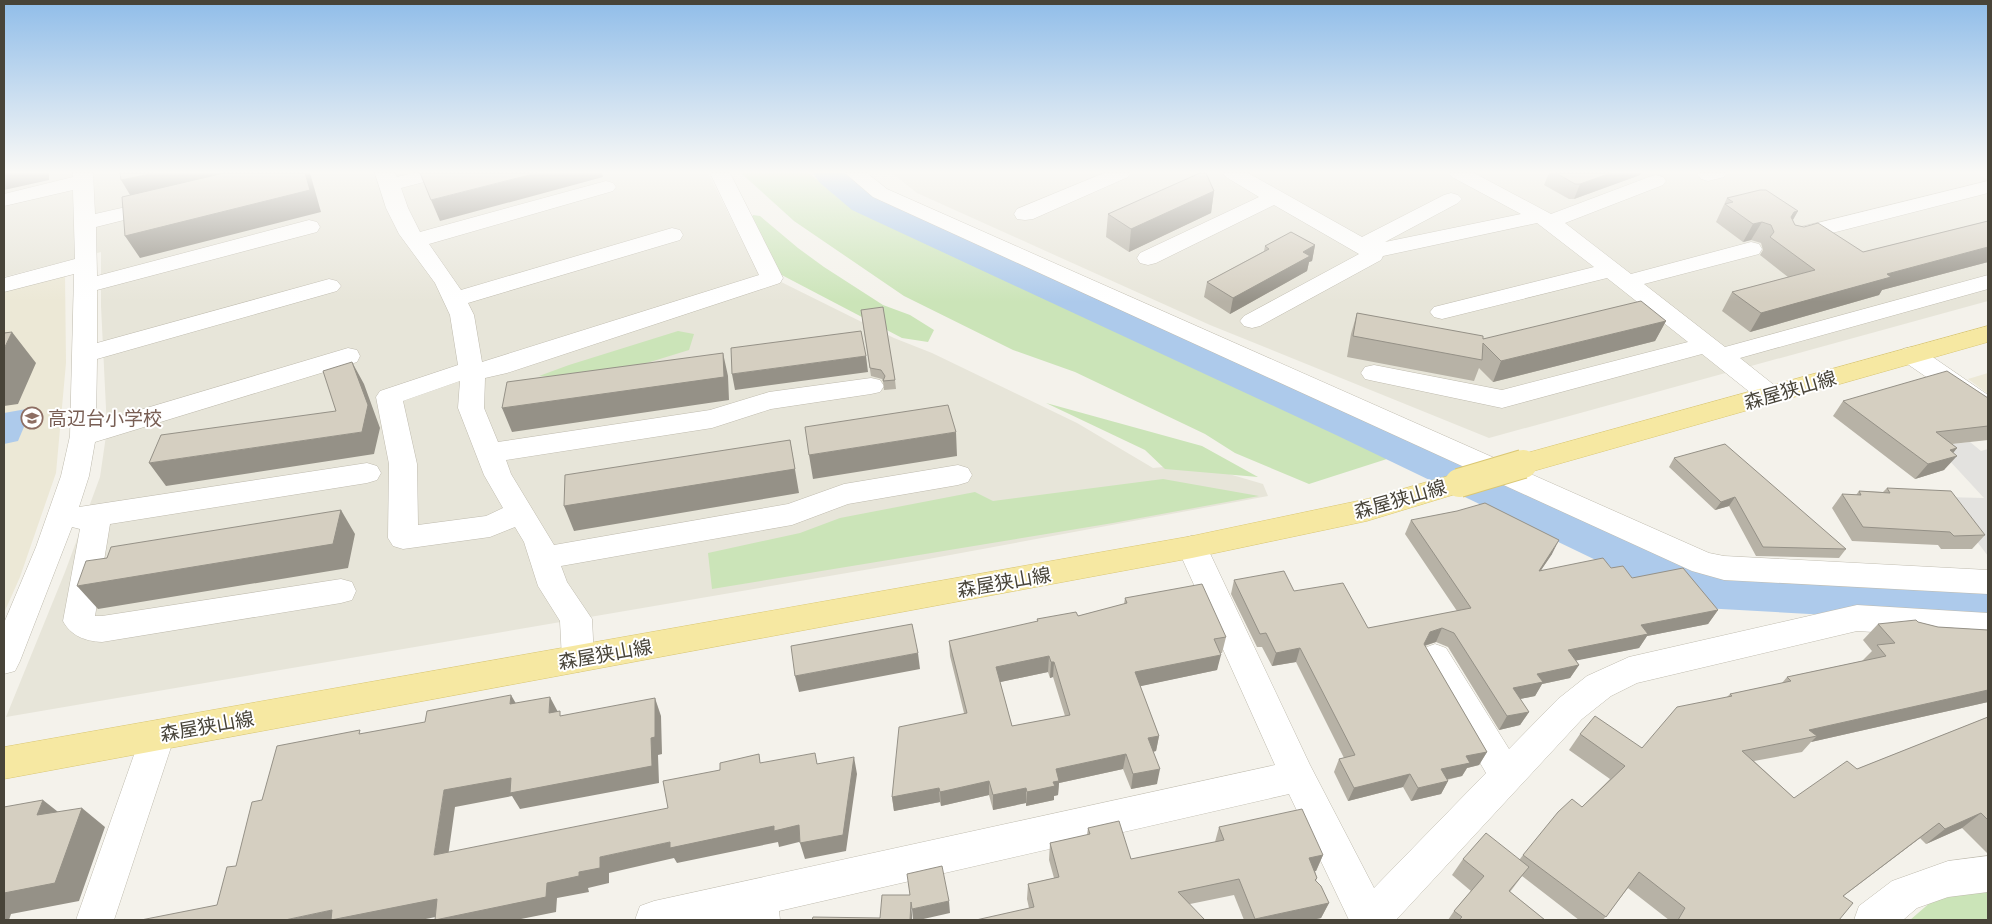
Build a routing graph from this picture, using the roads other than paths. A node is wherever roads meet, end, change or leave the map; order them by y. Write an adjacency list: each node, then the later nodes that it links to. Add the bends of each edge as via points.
1 (84, 216): 15 (street)
2 (116, 216): 15 (street)
3 (401, 216): 20 (street)
4 (501, 216): 20 (street)
5 (741, 216): 37 (street, via 772,278)
6 (931, 216): 51 (street, via 1703,563 1724,568)
7 (1235, 216): 23 (street)
8 (1309, 216): 21 (street)
9 (1417, 216): 21 (street)
10 (1430, 216): 17 (street)
11 (1540, 216): 14 (street)
12 (1553, 216): 14 (street)
13 (1872, 216): 19 (street)
14 (1545, 219): 17 (street); 25 (street)
15 (84, 224): 24 (street)
16 (309, 227): 24 (street)
17 (1459, 234): 21 (street)
18 (672, 235): 29 (street)
19 (1793, 236)
20 (414, 240): 29 (street, via 446,282)
21 (1367, 249): 31 (street, via 1373,255)
22 (1751, 250): 25 (street)
23 (1148, 258)
24 (86, 275): 27 (street); 34 (street)
25 (1619, 276): 30 (street); 33 (street)
26 (1988, 282): 33 (street)
27 (4, 285)
28 (329, 286): 34 (street)
29 (455, 300): 37 (street, via 464,323)
30 (1442, 312)
31 (1252, 321)
32 (1988, 334): 35 (main road, 森屋狭山線)
33 (1714, 351): 38 (street, via 1502,399); 40 (street)
34 (85, 354): 42 (street)
35 (1912, 355): 40 (main road, 森屋狭山線); 41 (street)
36 (348, 356): 42 (street)
37 (472, 373): 43 (street, via 471,408); 46 (street, via 458,373 389,396 403,464 403,538 490,526)
38 (1374, 373)
39 (870, 386): 43 (street, via 769,401 712,419)
40 (1770, 395): 49 (main road, 森屋狭山線, bridge, via 1367,510)
41 (1988, 407)
42 (83, 436): 48 (street, via 75,476)
43 (489, 453): 46 (street, via 498,475)
44 (367, 472): 47 (street)
45 (958, 475): 50 (street, via 844,494 792,514)
46 (521, 512): 50 (street)
47 (97, 515): 48 (street); 52 (street, via 79,612 79,621 93,629)
48 (60, 521): 56 (street)
49 (1192, 547): 55 (main road, 森屋狭山線); 59 (street)
50 (544, 558): 55 (street, via 553,586 576,619)
51 (1988, 582)
52 (341, 591)
53 (1988, 626): 60 (street, via 1857,618 1629,671 1599,686 1570,709)
54 (1435, 657): 60 (street)
55 (578, 659): 57 (main road, 森屋狭山線)
56 (4, 661)
57 (158, 735): 58 (main road, 森屋狭山線); 63 (street)
58 (4, 763)
59 (1298, 776): 62 (street); 65 (street)
60 (1507, 777): 65 (street)
61 (1988, 874): 66 (street, via 1948,879 1905,894)
62 (760, 909): 64 (street)
63 (95, 920)
64 (654, 920)
65 (1370, 920)
66 (1873, 920)

